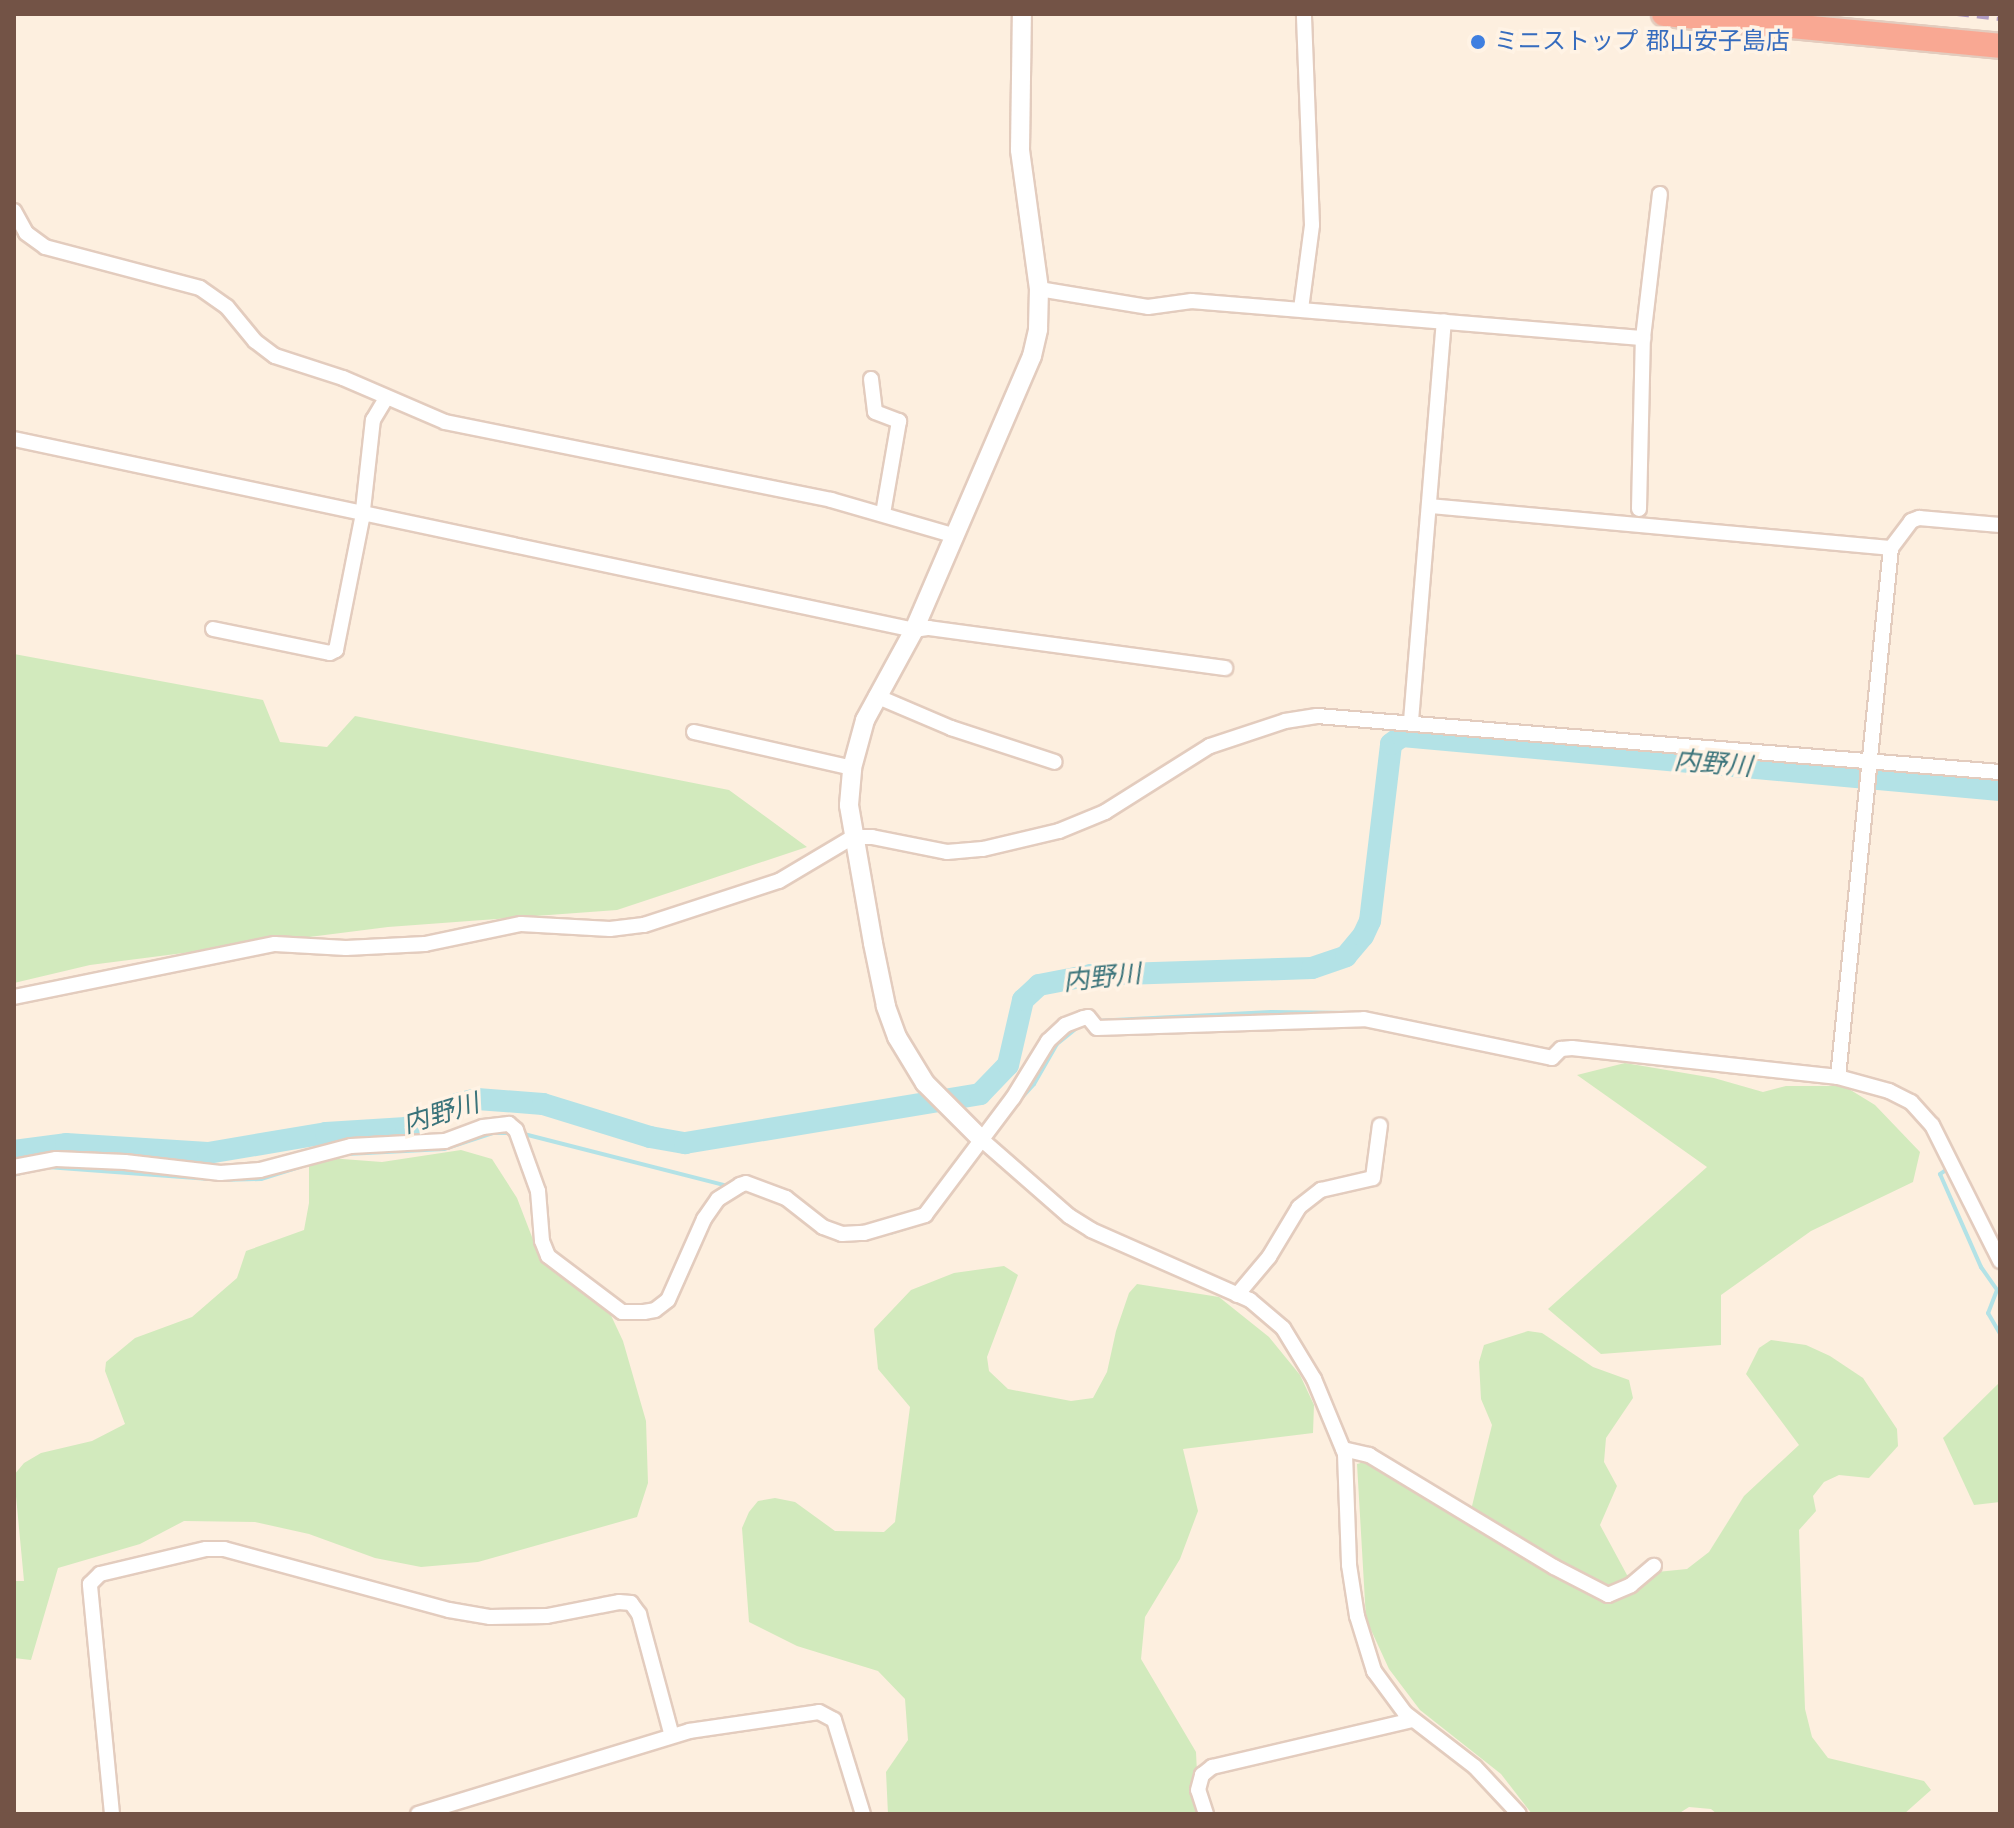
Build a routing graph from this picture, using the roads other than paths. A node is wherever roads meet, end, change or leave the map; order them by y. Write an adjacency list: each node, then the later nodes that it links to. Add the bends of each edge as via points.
1 (1022, 14): 7 (street, via 1020,150)
2 (1304, 14): 8 (street, via 1312,225)
3 (1664, 14): 4 (highway)
4 (2000, 46)
5 (1660, 194): 10 (street)
6 (15, 215): 12 (street, via 26,233 45,247 200,288 227,307 275,356)
7 (1039, 289): 8 (street, via 1148,307 1192,301); 19 (street, via 1032,356)
8 (1301, 309): 9 (street)
9 (1444, 321): 10 (street); 14 (street)
10 (1643, 338): 15 (street)
11 (871, 379): 17 (street, via 875,412 899,421)
12 (386, 398): 16 (street, via 373,420); 17 (street, via 445,422)
13 (14, 439): 16 (street)
14 (1430, 506): 20 (street); 25 (street)
15 (1639, 509)
16 (361, 512): 21 (street, via 336,650); 22 (street)
17 (883, 514): 19 (street)
18 (2000, 525): 20 (street, via 1919,518)
19 (956, 536): 22 (street)
20 (1891, 548): 27 (street)
21 (213, 629)
22 (914, 630): 23 (street); 24 (street)
23 (1225, 668)
24 (876, 696): 28 (street, via 951,728); 29 (street)
25 (1411, 721): 27 (street); 31 (street, via 1317,716 1285,721 1210,746 1088,822 983,849 947,852)
26 (694, 732): 29 (street)
27 (1867, 760): 30 (street); 33 (street)
28 (1055, 762)
29 (852, 768): 31 (street)
30 (2000, 772)
31 (853, 837): 32 (street, via 779,881 644,925 610,929 521,924 425,944 275,944); 35 (street, via 886,1006 897,1037 925,1083)
32 (14, 997)
33 (1838, 1077): 35 (street, via 1572,1048 1561,1049 1552,1058 1364,1019 1097,1028 1088,1017 1065,1025 1048,1041); 37 (street, via 1889,1091 1920,1110 1942,1142)
34 (1380, 1125): 38 (street, via 1373,1178 1321,1190 1299,1207 1269,1257)
35 (981, 1139): 36 (street, via 929,1213 864,1233 830,1231 786,1198 740,1185 718,1199 704,1219 668,1300 644,1312 622,1312 548,1256 538,1191 516,1130 509,1124 445,1141 351,1146 245,1172 56,1159); 38 (street, via 1080,1223)
36 (14, 1167)
37 (2000, 1261)
38 (1237, 1295): 39 (street, via 1265,1310 1283,1328 1314,1379)
39 (1343, 1449): 40 (street, via 1369,1455 1608,1595); 41 (street, via 1357,1616 1374,1671)
40 (1654, 1566)
41 (1413, 1720): 46 (street, via 1212,1767 1202,1775 1198,1790); 47 (street, via 1475,1767)
42 (672, 1736): 43 (street); 44 (street, via 639,1614 631,1603 534,1617 478,1615 212,1548 107,1572 90,1584); 45 (street, via 827,1713 834,1720)
43 (423, 1813)
44 (112, 1814)
45 (863, 1814)
46 (1206, 1814)
47 (1519, 1814)

